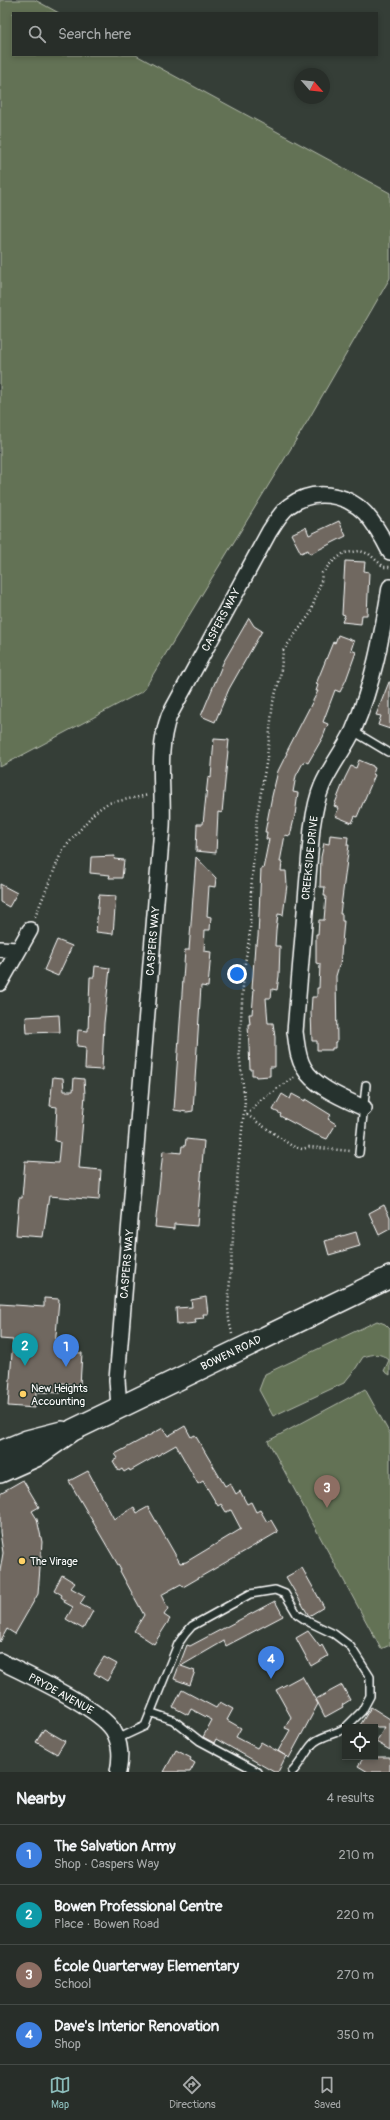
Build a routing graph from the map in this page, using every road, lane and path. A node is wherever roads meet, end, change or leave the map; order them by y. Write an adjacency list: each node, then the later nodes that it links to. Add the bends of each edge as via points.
1 (390, 552): 19 (street, CASPERS WAY, via 377,528 349,500 334,495 318,495 301,499 288,506 268,532 169,716 163,733 162,828 117,1380)
2 (390, 567): 14 (path, via 384,567 369,554 360,551 344,554 331,563 322,573 310,614 283,651 280,678 272,706 267,758 257,815 250,933 244,969 239,1052)
3 (390, 587): 4 (street, CREEKSIDE DRIVE, via 376,662)
4 (353, 731): 5 (lane); 11 (street, CREEKSIDE DRIVE, via 322,785 312,828 295,1032 298,1053)
5 (388, 752)
6 (154, 794): 7 (path, via 108,803 95,812 67,842)
7 (30, 930): 9 (street)
8 (0, 949): 9 (street)
9 (18, 950): 10 (street)
10 (0, 983)
11 (304, 1069): 13 (street, via 332,1092); 14 (path, via 259,1101)
12 (366, 1085): 13 (lane)
13 (364, 1108): 16 (lane)
14 (245, 1115): 15 (path, via 292,1146 302,1149 309,1147); 18 (path, via 238,1168 228,1307)
15 (343, 1150)
16 (359, 1153)
17 (390, 1277): 19 (main road, BOWEN ROAD)
18 (232, 1334)
19 (119, 1407): 20 (main road, BOWEN ROAD)
20 (72, 1430): 21 (main road, BOWEN ROAD, via 27,1441); 22 (main road, BOWEN ROAD, via 36,1456)
21 (0, 1452)
22 (0, 1472)
23 (0, 1661): 27 (street, PRYDE AVENUE, via 94,1712 106,1722)
24 (152, 1712): 25 (lane, via 178,1644 192,1626 250,1594 275,1590 285,1594 297,1614 334,1634 350,1646 370,1677 370,1696 362,1711); 27 (lane, via 146,1726); 29 (lane, via 173,1720 200,1741)
25 (348, 1724)
26 (342, 1729): 30 (lane, via 315,1742)
27 (117, 1740): 28 (street, PRYDE AVENUE)
28 (120, 1765)
29 (258, 1772)
30 (292, 1772)

